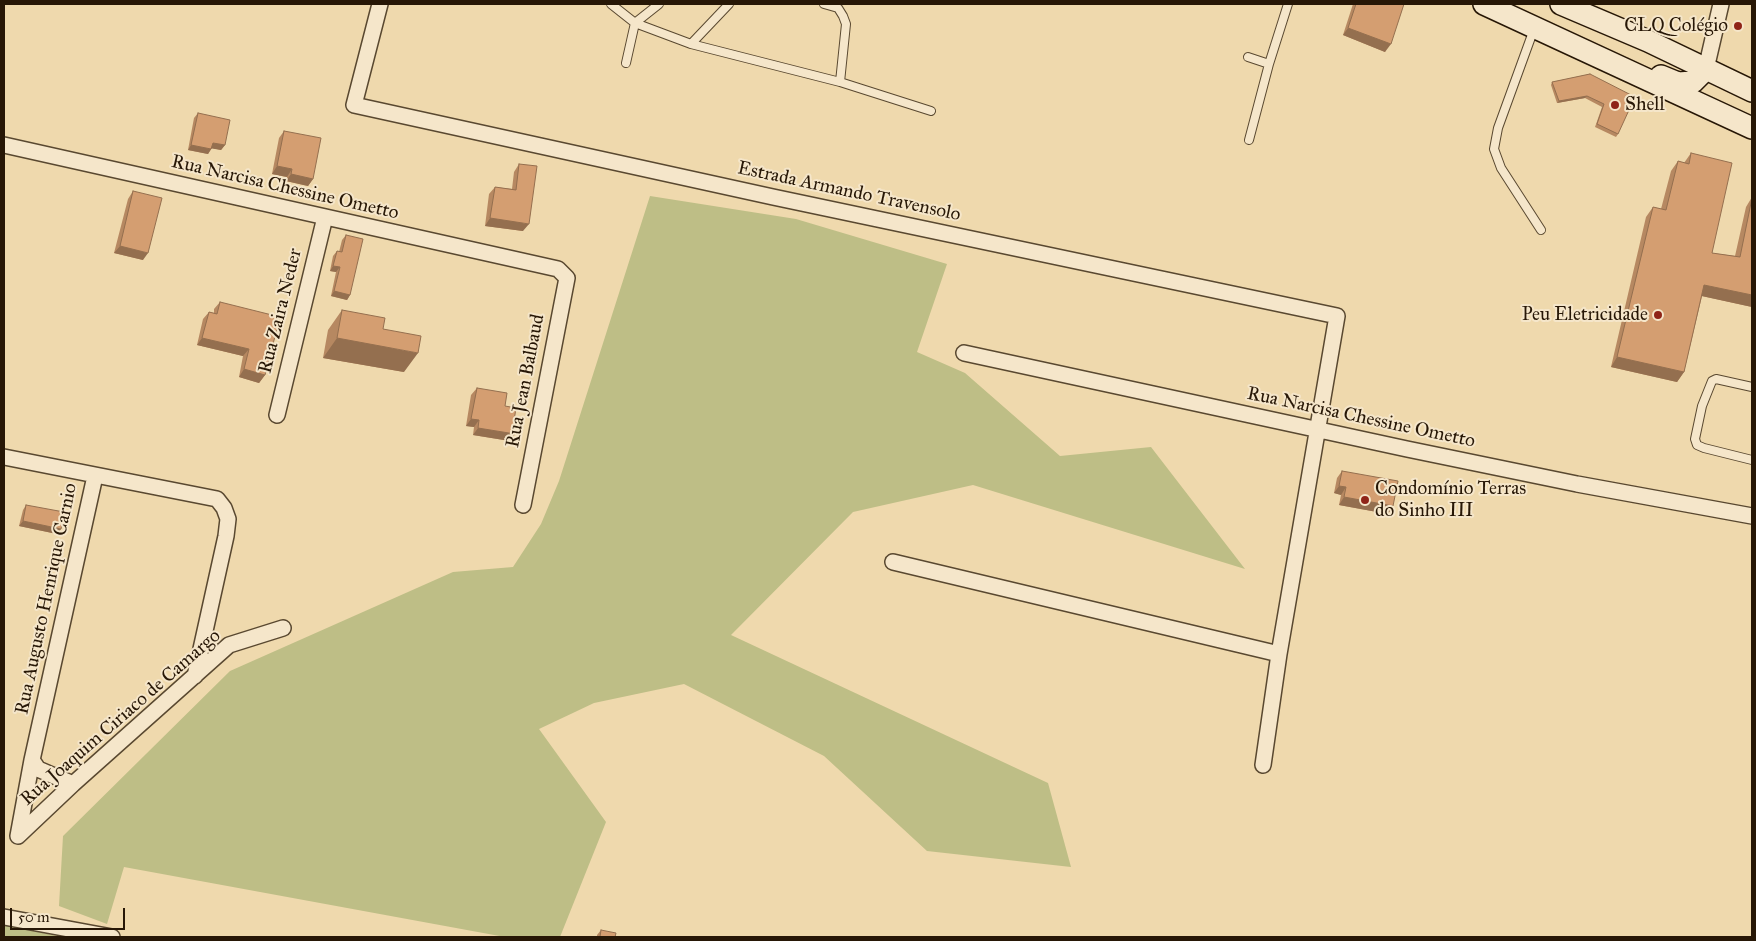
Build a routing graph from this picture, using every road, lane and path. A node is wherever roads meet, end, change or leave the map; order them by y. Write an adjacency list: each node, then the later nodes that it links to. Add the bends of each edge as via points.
1 (380, 4): 30 (street, Estrada Armando Travensolo, via 354,105 1337,316)
2 (611, 4): 10 (lane)
3 (659, 4): 10 (lane)
4 (729, 4): 12 (lane)
5 (824, 4): 18 (lane, via 838,8 846,24)
6 (1288, 4): 15 (lane)
7 (1484, 4): 11 (main road)
8 (1561, 4): 16 (main road)
9 (1721, 4): 16 (street)
10 (635, 23): 12 (lane); 14 (lane)
11 (1535, 27): 17 (main road); 25 (lane, via 1498,128 1494,149 1501,168)
12 (691, 44): 18 (lane)
13 (1248, 57): 15 (lane)
14 (626, 63)
15 (1269, 64): 22 (lane)
16 (1706, 69): 17 (main road, via 1694,82 1678,83 1649,72); 19 (main road)
17 (1638, 75): 21 (main road)
18 (840, 82): 20 (lane)
19 (1752, 91)
20 (931, 111)
21 (1752, 128)
22 (1249, 140)
23 (4, 145): 24 (street, Rua Narcisa Chessine Ometto)
24 (325, 217): 26 (street, Rua Narcisa Chessine Ometto); 29 (street, Rua Zaira Neder)
25 (1541, 230)
26 (558, 269): 34 (street, Rua Jean Balbaud, via 567,278)
27 (964, 353): 30 (street, Rua Narcisa Chessine Ometto)
28 (1752, 387): 32 (lane, via 1716,379 1712,381 1702,406 1695,439 1704,448)
29 (277, 415)
30 (1318, 430): 35 (street, Rua Narcisa Chessine Ometto, via 1577,484); 38 (street)
31 (4, 457): 33 (street)
32 (1752, 460)
33 (95, 476): 39 (street, via 217,499 224,508 228,519 226,536); 40 (street, Rua Augusto Henrique Carnio)
34 (523, 504)
35 (1752, 516)
36 (893, 562): 38 (street)
37 (283, 628): 39 (street, Rua Joaquim Ciriaco de Camargo, via 229,645)
38 (1279, 654): 41 (street)
39 (195, 676): 42 (street, Rua Joaquim Ciriaco de Camargo)
40 (32, 760): 42 (street, via 38,769); 43 (street, Rua Augusto Henrique Carnio)
41 (1263, 765)
42 (73, 784): 43 (street, Rua Joaquim Ciriaco de Camargo)
43 (18, 836)
44 (4, 917): 45 (street)
45 (112, 937)

